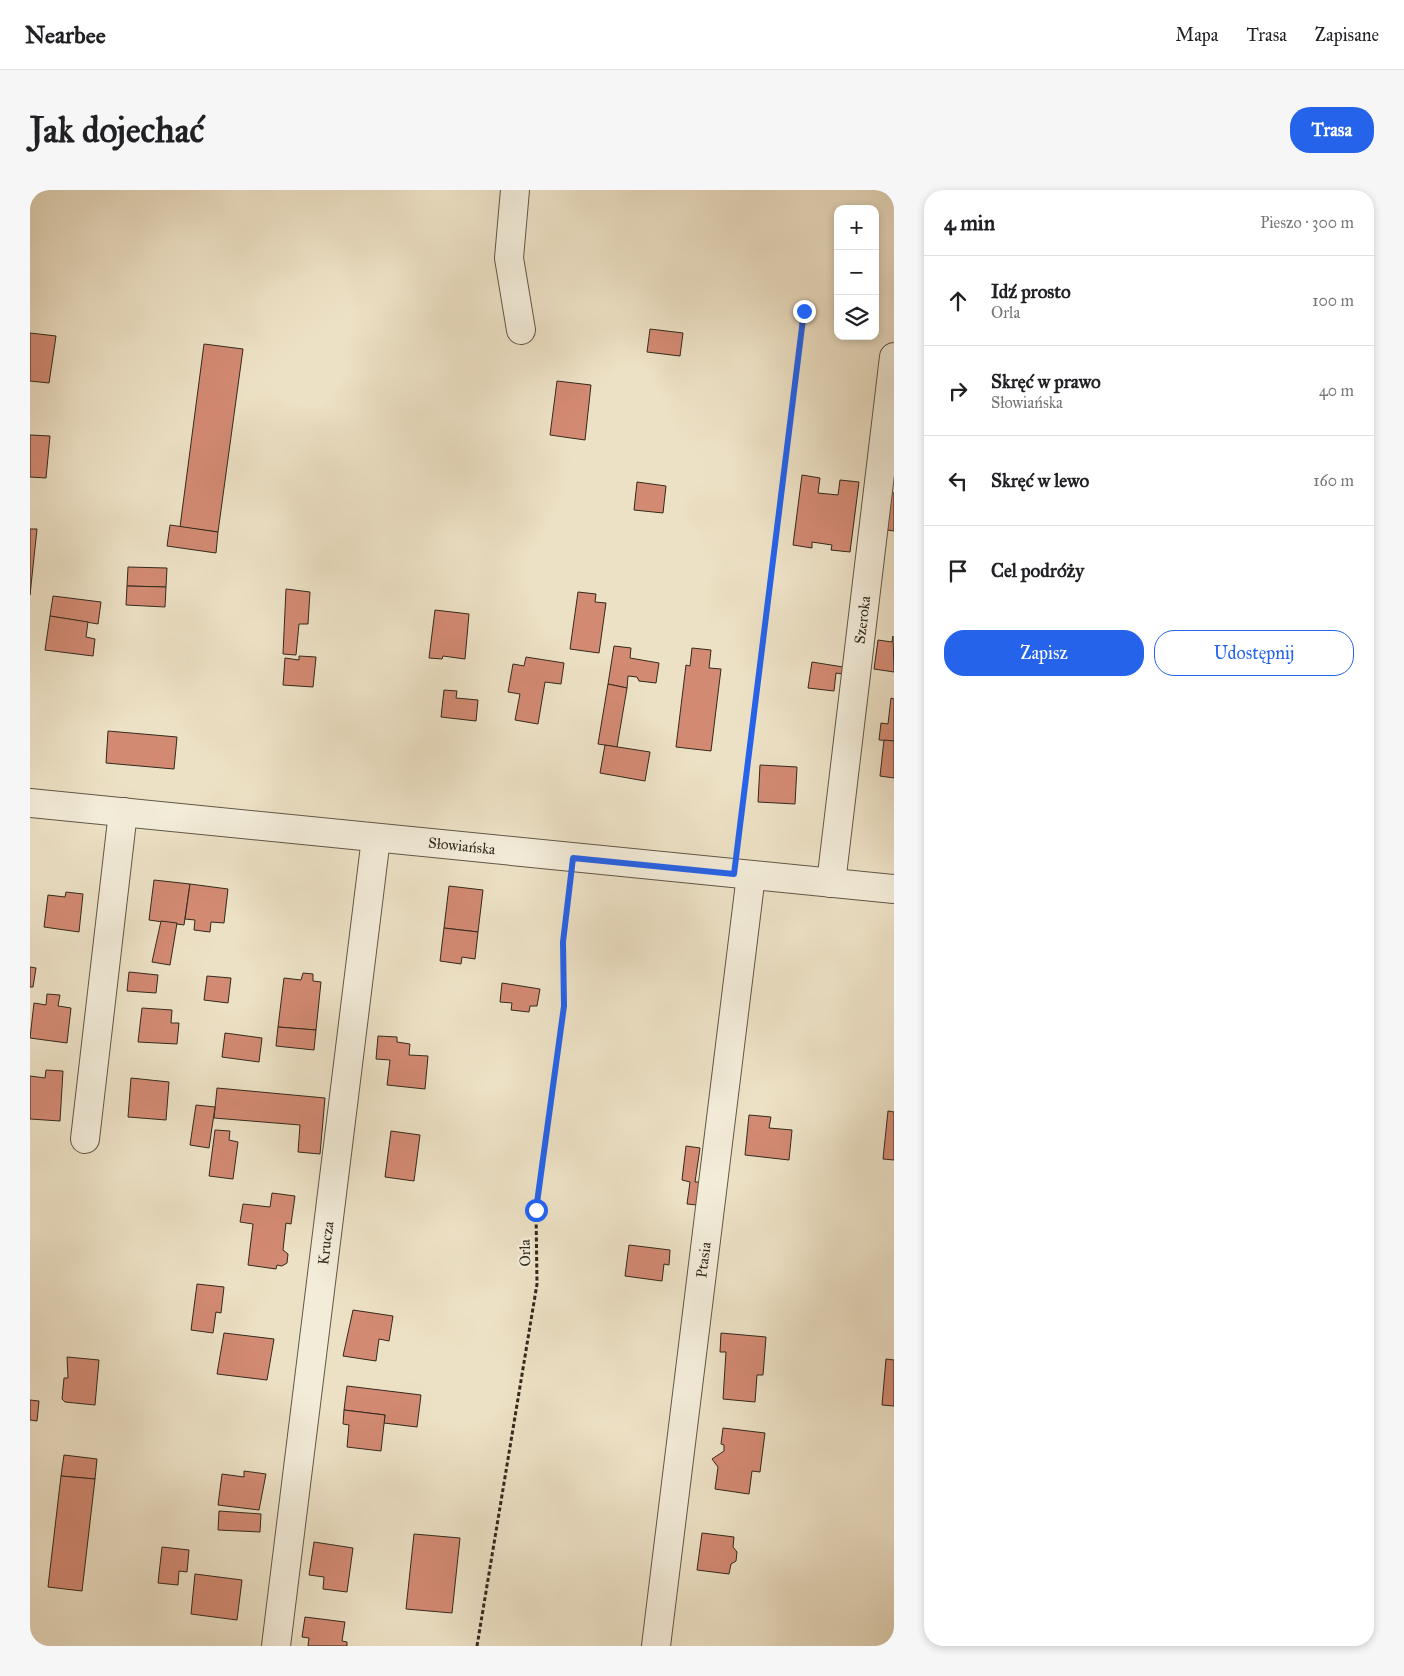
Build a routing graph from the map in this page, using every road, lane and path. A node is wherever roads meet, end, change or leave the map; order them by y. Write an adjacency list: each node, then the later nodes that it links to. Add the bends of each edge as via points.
1 (515, 190): 3 (street, via 509,258)
2 (804, 311): 9 (path)
3 (521, 330)
4 (894, 358): 10 (street, Szeroka)
5 (30, 803): 6 (street, Słowiańska)
6 (123, 812): 7 (street, Słowiańska); 12 (street)
7 (376, 838): 8 (street, Słowiańska); 13 (street, Krucza)
8 (573, 858): 9 (street, Słowiańska); 14 (path, Orla, via 563,942 564,1006 536,1210 537,1284)
9 (742, 874): 10 (street, Słowiańska); 15 (street, Ptasia)
10 (831, 883): 11 (street, Słowiańska)
11 (894, 889)
12 (86, 1140)
13 (276, 1646)
14 (477, 1646)
15 (656, 1646)

